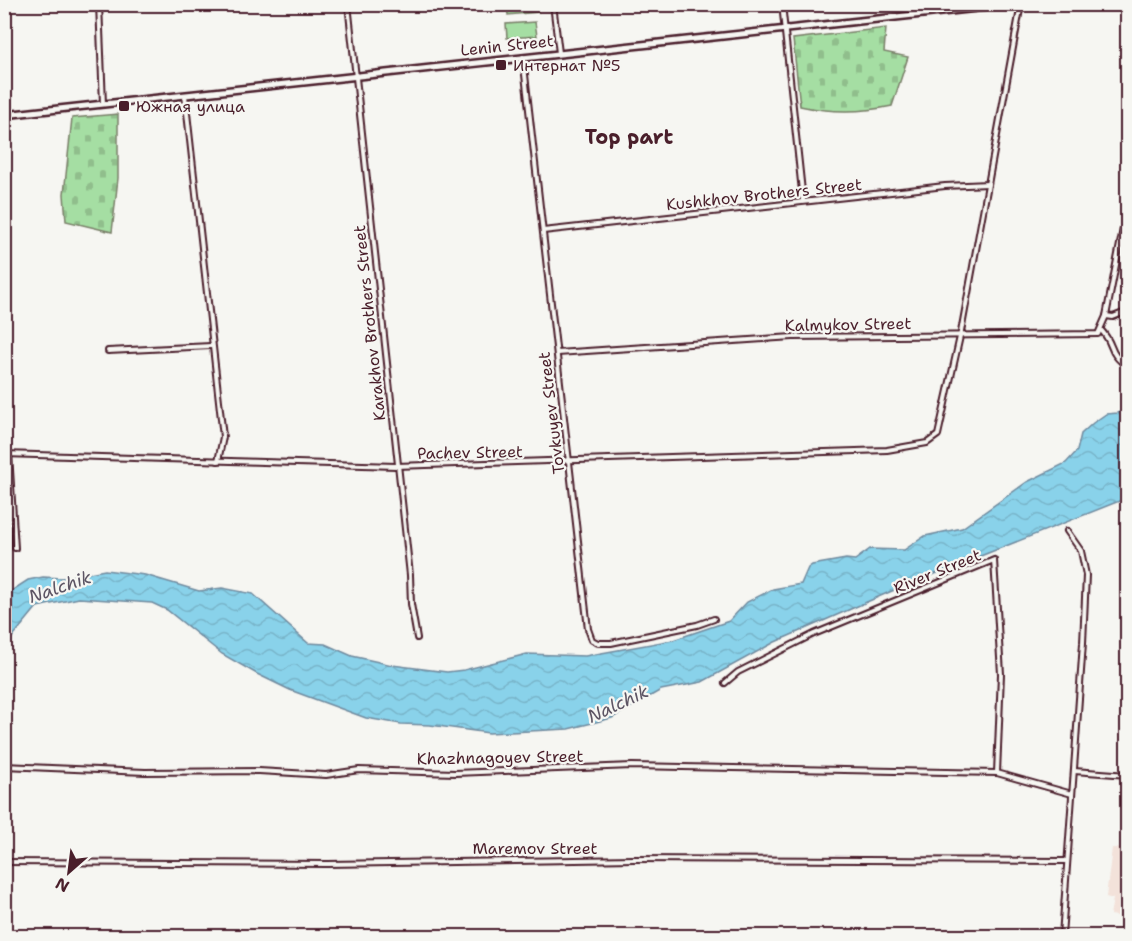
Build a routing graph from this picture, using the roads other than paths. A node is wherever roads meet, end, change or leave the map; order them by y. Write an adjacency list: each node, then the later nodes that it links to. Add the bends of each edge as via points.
1 (99, 4): 12 (street)
2 (348, 4): 10 (street, Karakhov Brothers Street)
3 (553, 4): 8 (street)
4 (782, 4): 7 (street)
5 (1014, 4): 7 (street, Lenin Street)
6 (1021, 4): 14 (street)
7 (786, 29): 8 (street, Lenin Street); 15 (street)
8 (559, 53): 9 (street, Lenin Street)
9 (523, 57): 10 (street, Lenin Street); 17 (street, Tovkuyev Street)
10 (355, 75): 11 (street, Lenin Street); 29 (street, Karakhov Brothers Street)
11 (185, 94): 12 (street, Lenin Street); 22 (street)
12 (103, 104): 13 (street, Lenin Street)
13 (4, 115)
14 (988, 184): 15 (street, Kushkhov Brothers Street); 21 (street)
15 (803, 201): 17 (street, Kushkhov Brothers Street)
16 (1128, 203): 19 (street)
17 (543, 231): 24 (street, Tovkuyev Street)
18 (1128, 311): 19 (street)
19 (1106, 316): 20 (street)
20 (1101, 330): 21 (street, Kalmykov Street, via 1092,335); 25 (street, via 1113,357)
21 (960, 337): 24 (street, Kalmykov Street, via 884,334 733,339); 28 (street, Pachev Street, via 938,435 918,446)
22 (211, 346): 23 (street); 27 (street, via 223,437)
23 (108, 351)
24 (557, 353): 28 (street, Tovkuyev Street)
25 (1128, 367)
26 (7, 454): 27 (street, Pachev Street); 31 (street)
27 (218, 461): 29 (street, Pachev Street)
28 (567, 461): 29 (street, Pachev Street); 32 (street, Tovkuyev Street, via 592,640 632,640)
29 (396, 466): 33 (street, Karakhov Brothers Street)
30 (1067, 531): 36 (street, via 1080,551 1086,575)
31 (15, 548)
32 (714, 619)
33 (417, 638)
34 (725, 683): 37 (street, River Street, via 738,672 814,634 994,560 1001,674)
35 (4, 766): 37 (street, Khazhnagoyev Street, via 326,775 359,770 474,773 603,766)
36 (1074, 771): 38 (street); 39 (street)
37 (997, 773): 39 (street)
38 (1128, 775)
39 (1072, 794): 40 (street)
40 (1066, 861): 41 (street, Maremov Street); 42 (street)
41 (4, 862)
42 (1062, 936)

